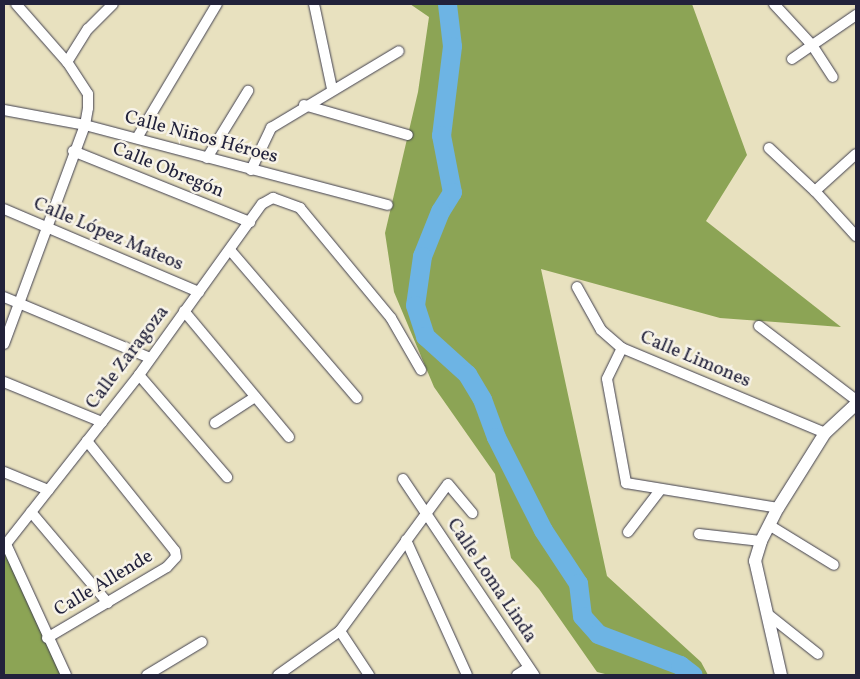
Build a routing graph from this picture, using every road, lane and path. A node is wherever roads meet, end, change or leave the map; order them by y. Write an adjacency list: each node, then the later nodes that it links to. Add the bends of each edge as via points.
1 (16, 4): 10 (street)
2 (113, 4): 10 (street, via 88,29)
3 (217, 4): 18 (street)
4 (314, 4): 12 (street)
5 (774, 4): 7 (street)
6 (856, 15): 7 (street)
7 (812, 45): 9 (street); 11 (street)
8 (399, 51): 12 (street)
9 (792, 59)
10 (66, 62): 16 (street, via 88,94)
11 (833, 77)
12 (332, 89): 14 (street)
13 (248, 91): 22 (street)
14 (304, 105): 17 (street); 23 (street, via 271,128)
15 (4, 110): 16 (street, Calle Niños Héroes)
16 (84, 128): 18 (street, Calle Niños Héroes); 19 (street)
17 (408, 135)
18 (137, 138): 22 (street, Calle Niños Héroes)
19 (75, 148): 27 (street, Calle Obregón); 28 (street)
20 (769, 148): 24 (street)
21 (856, 154): 24 (street)
22 (207, 158): 23 (street, Calle Niños Héroes)
23 (250, 170): 25 (street, Calle Niños Héroes)
24 (815, 191): 29 (street)
25 (388, 205)
26 (4, 209): 28 (street, Calle López Mateos)
27 (250, 222): 30 (street, Calle Zaragoza); 40 (street, Calle Zaragoza, via 262,204 279,198 300,208 391,318)
28 (45, 227): 32 (street, Calle López Mateos); 34 (street)
29 (856, 236)
30 (230, 250): 32 (street, Calle Zaragoza); 44 (street)
31 (577, 287): 38 (street, Calle Limones, via 601,330)
32 (199, 292): 35 (street, Calle Zaragoza)
33 (4, 297): 34 (street)
34 (18, 303): 37 (street); 39 (street)
35 (184, 311): 39 (street, Calle Zaragoza); 43 (street)
36 (759, 326): 45 (street)
37 (4, 344)
38 (622, 348): 48 (street, Calle Limones); 54 (street, via 607,379 626,483)
39 (150, 358): 41 (street, Calle Zaragoza)
40 (421, 370)
41 (139, 375): 46 (street, Calle Zaragoza); 52 (street)
42 (4, 382): 46 (street)
43 (255, 396): 47 (street); 49 (street)
44 (357, 398)
45 (855, 406): 48 (street)
46 (102, 422): 50 (street, Calle Zaragoza)
47 (215, 423)
48 (825, 433): 56 (street)
49 (289, 437)
50 (87, 441): 55 (street, Calle Zaragoza); 67 (street, Calle Allende, via 176,556 167,567)
51 (4, 472): 55 (street)
52 (227, 477)
53 (403, 479): 59 (street, Calle Loma Linda)
54 (661, 489): 56 (street); 61 (street)
55 (48, 490): 57 (street, Calle Zaragoza)
56 (778, 508): 60 (street)
57 (32, 512): 65 (street, Calle Zaragoza); 67 (street)
58 (472, 513): 59 (street, via 448,484)
59 (424, 515): 63 (street); 73 (street, Calle Loma Linda)
60 (769, 525): 64 (street); 66 (street)
61 (628, 532)
62 (699, 534): 64 (street)
63 (406, 540): 69 (street); 78 (street)
64 (761, 541): 68 (street, via 755,561 756,575)
65 (5, 543): 70 (street)
66 (834, 565)
67 (108, 603): 70 (street, Calle Allende)
68 (770, 616): 72 (street); 80 (street)
69 (340, 631): 76 (street); 77 (street)
70 (47, 638): 74 (street)
71 (202, 642): 75 (street)
72 (818, 654)
73 (531, 672): 79 (street)
74 (66, 675)
75 (147, 675)
76 (278, 675)
77 (369, 675)
78 (467, 675)
79 (517, 675)
80 (781, 675)

